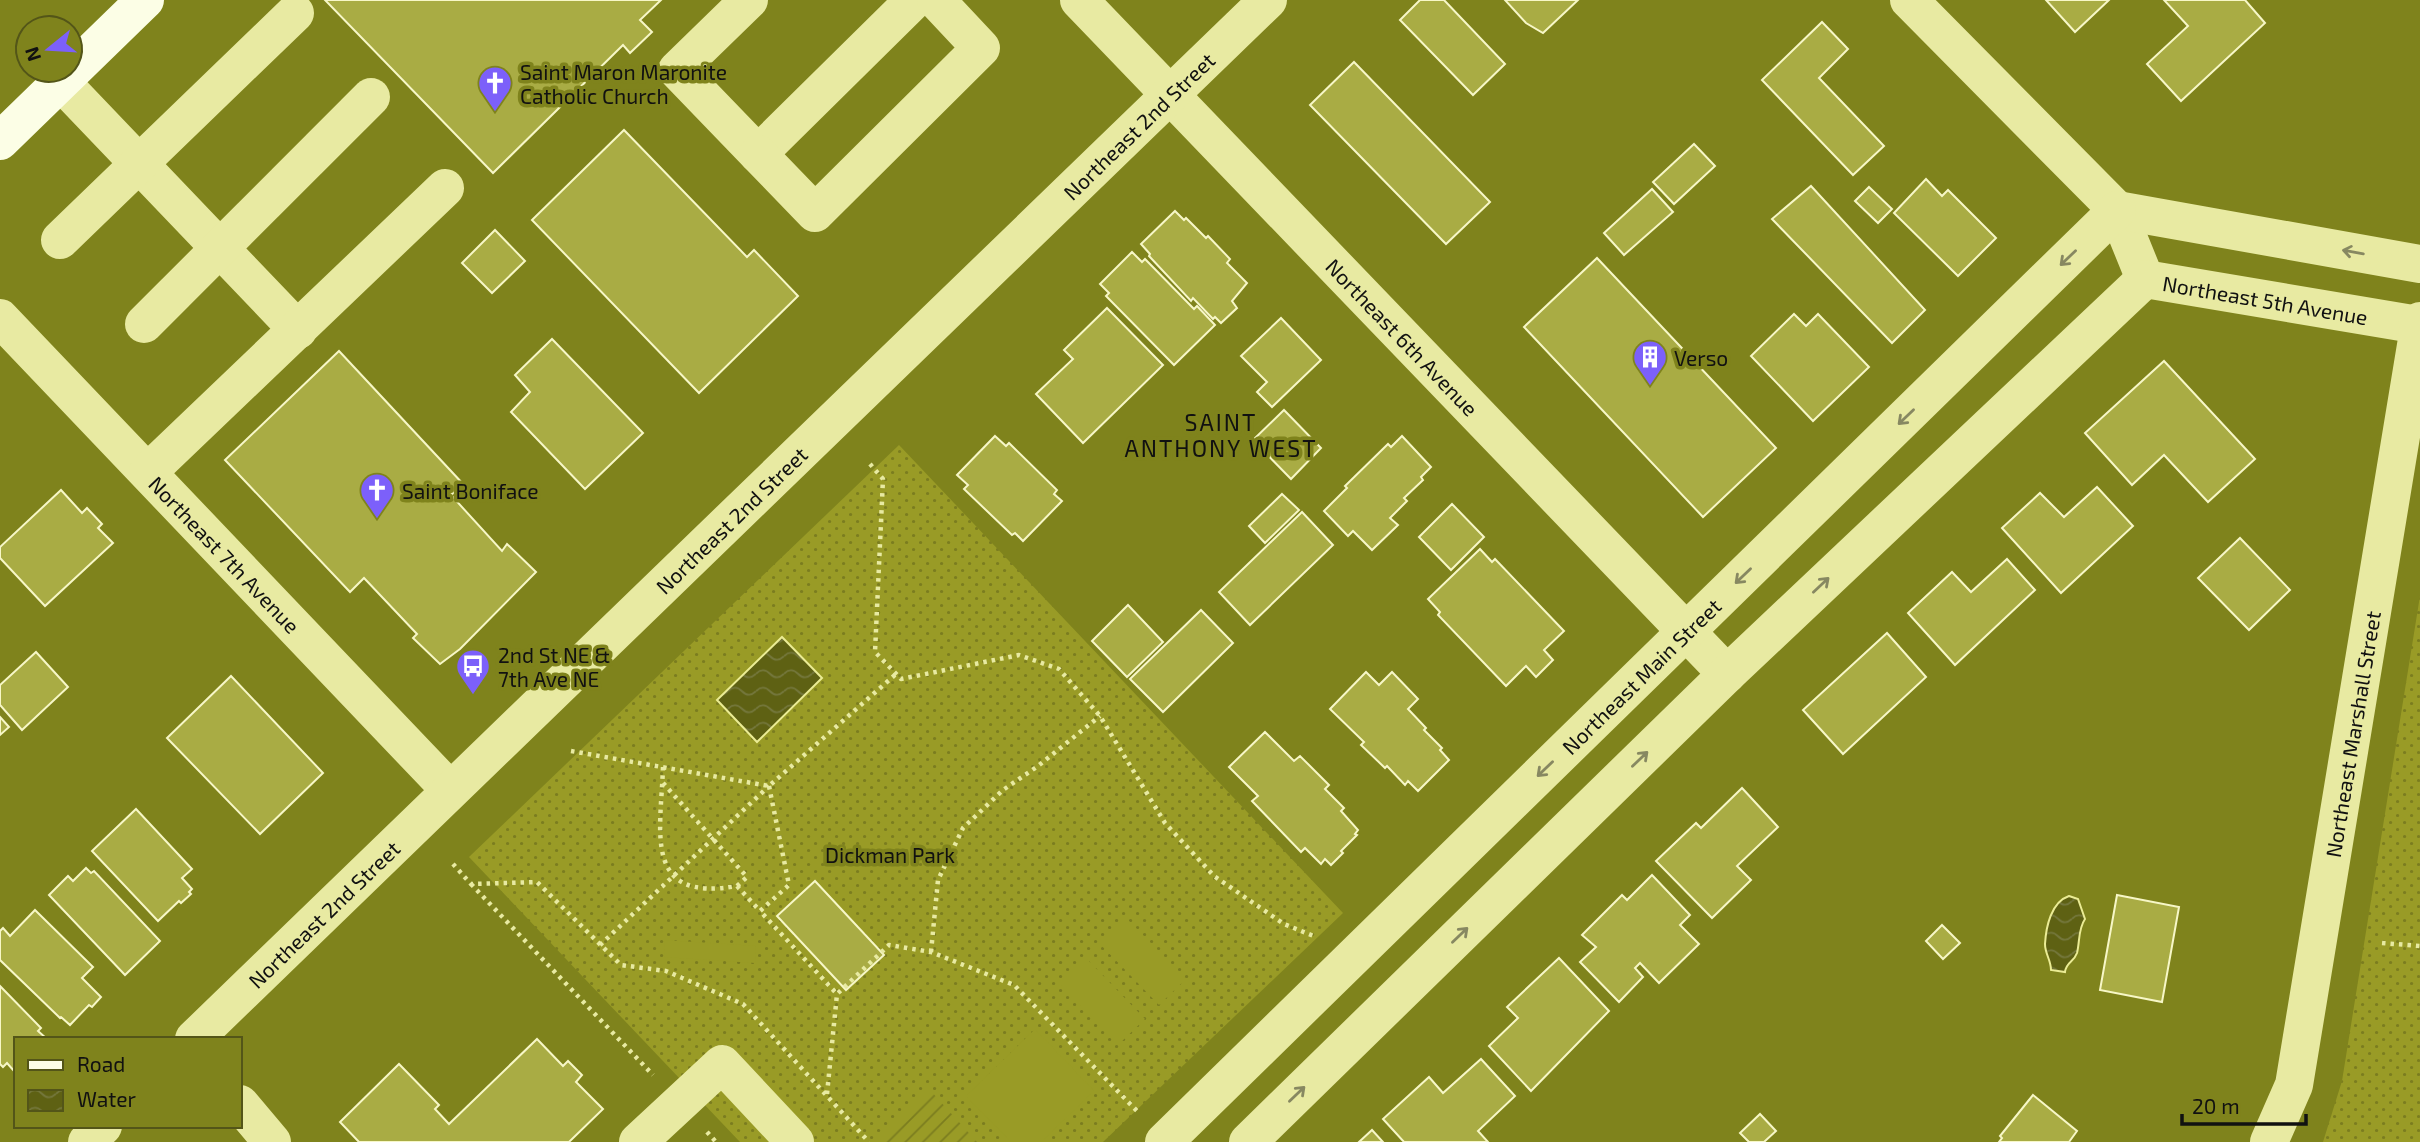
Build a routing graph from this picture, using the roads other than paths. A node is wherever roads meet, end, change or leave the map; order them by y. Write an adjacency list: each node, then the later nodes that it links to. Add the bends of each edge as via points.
1 (145, 0): 9 (main road)
2 (749, 0): 15 (street, via 677,70)
3 (914, 0): 15 (street)
4 (936, 0): 15 (street, via 981,48 815,213)
5 (1079, 0): 12 (street, Northeast 6th Avenue)
6 (1268, 0): 12 (street, Northeast 2nd Street)
7 (1909, 0): 18 (street, Northeast 5th Avenue)
8 (295, 13): 16 (street)
9 (84, 57)
10 (56, 84): 14 (main road)
11 (64, 84): 16 (street)
12 (1171, 95): 28 (street, Northeast 6th Avenue); 30 (street, Northeast 2nd Street)
13 (371, 97): 20 (street)
14 (0, 141)
15 (758, 154)
16 (139, 163): 19 (street); 20 (street)
17 (445, 188): 26 (street)
18 (2117, 210): 21 (street, one-way to 18); 22 (street, Northeast 5th Avenue); 28 (street, Northeast Main Street, one-way to 28)
19 (61, 240)
20 (219, 248): 25 (street); 26 (street)
21 (2420, 264)
22 (2145, 279): 24 (street, Northeast 5th Avenue); 29 (street, one-way to 22)
23 (0, 318): 27 (street, Northeast 7th Avenue)
24 (2420, 323): 40 (street, Northeast Marshall Street, via 2294,1085)
25 (144, 324)
26 (298, 330): 27 (street)
27 (148, 472): 30 (street, Northeast 7th Avenue)
28 (1687, 631): 29 (street, Northeast 6th Avenue); 34 (street, Northeast Main Street, one-way to 34, via 1345,962)
29 (1727, 674): 39 (street, one-way to 29)
30 (450, 790): 31 (street, Northeast 2nd Street)
31 (196, 1037)
32 (242, 1106): 36 (street)
33 (101, 1128): 35 (street)
34 (1154, 1129)
35 (87, 1142)
36 (272, 1142)
37 (638, 1142): 38 (street, via 722,1063)
38 (795, 1142)
39 (1248, 1142)
40 (2269, 1142)

